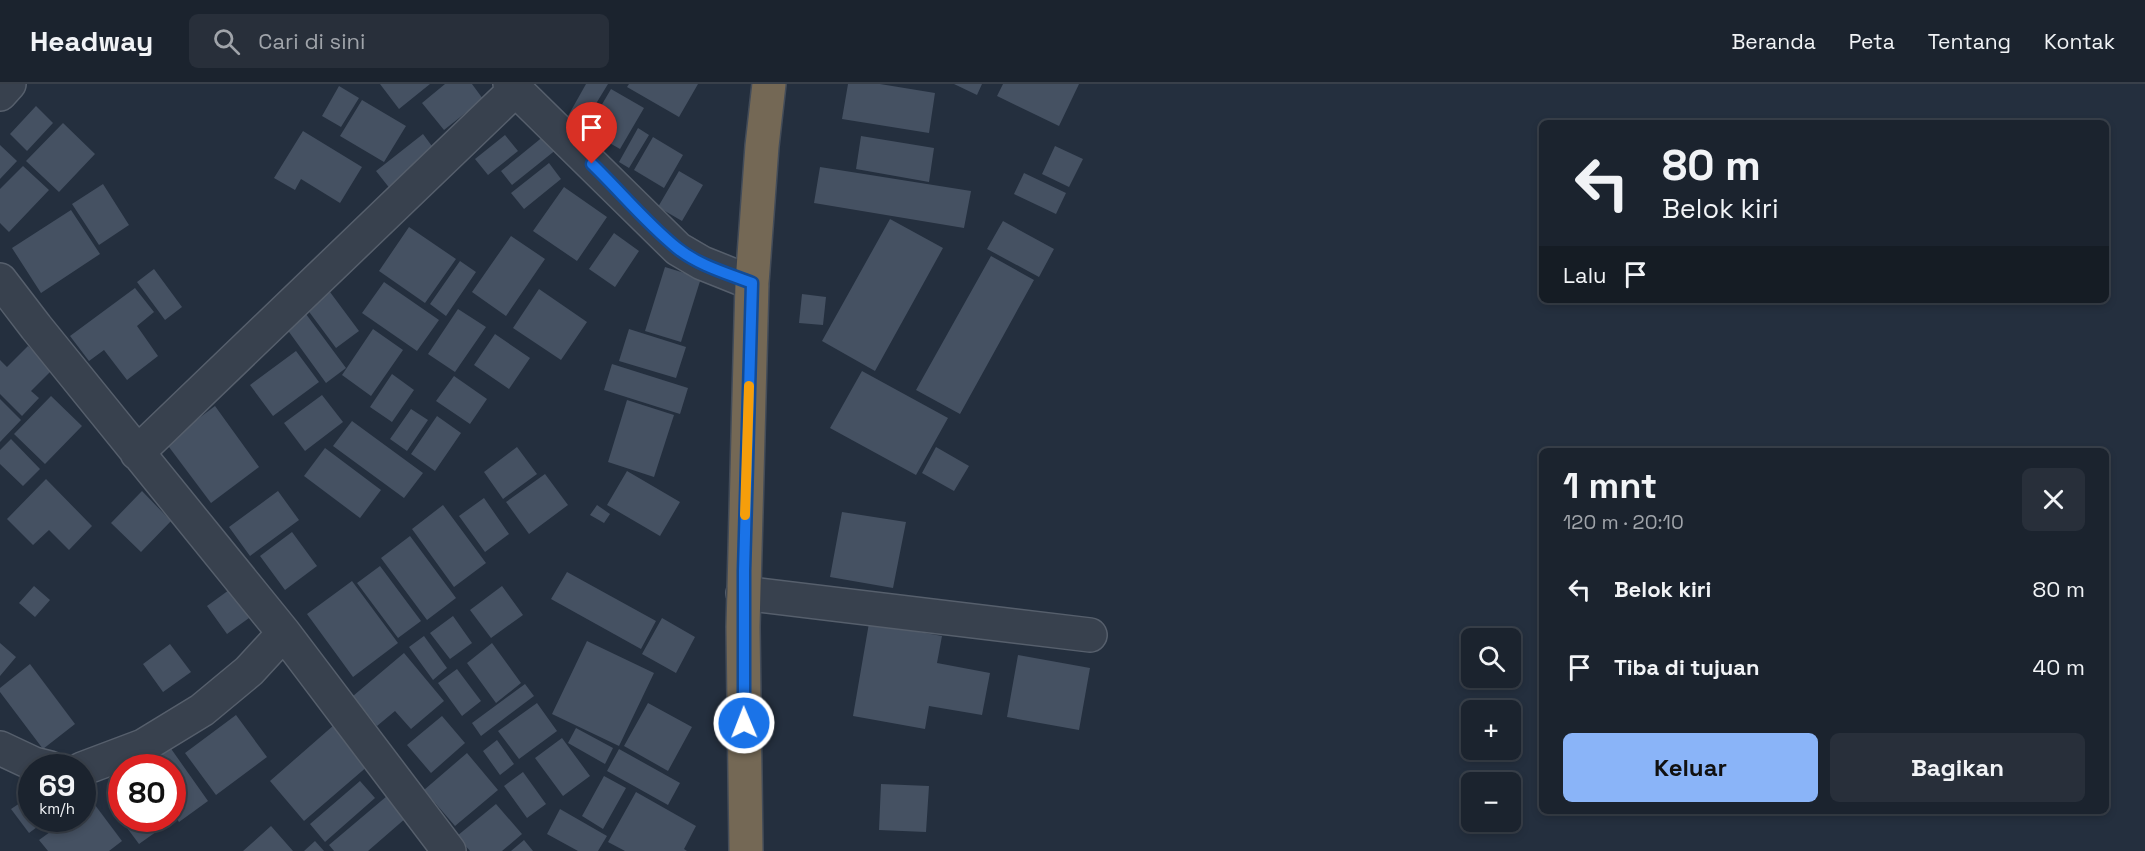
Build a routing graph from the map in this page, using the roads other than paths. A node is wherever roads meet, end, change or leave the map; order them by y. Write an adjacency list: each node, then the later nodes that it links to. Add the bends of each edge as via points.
1 (9, 84): 4 (street)
2 (770, 84): 6 (highway)
3 (512, 87): 6 (street, via 678,249); 7 (street)
4 (0, 94)
5 (0, 280): 7 (street)
6 (752, 283): 8 (highway)
7 (137, 453): 9 (street)
8 (743, 593): 10 (street); 15 (highway)
9 (284, 633): 13 (street, via 249,671 202,710 143,746); 14 (street)
10 (1090, 635)
11 (0, 748): 12 (street)
12 (18, 756)
13 (96, 764)
14 (449, 851)
15 (746, 851)

